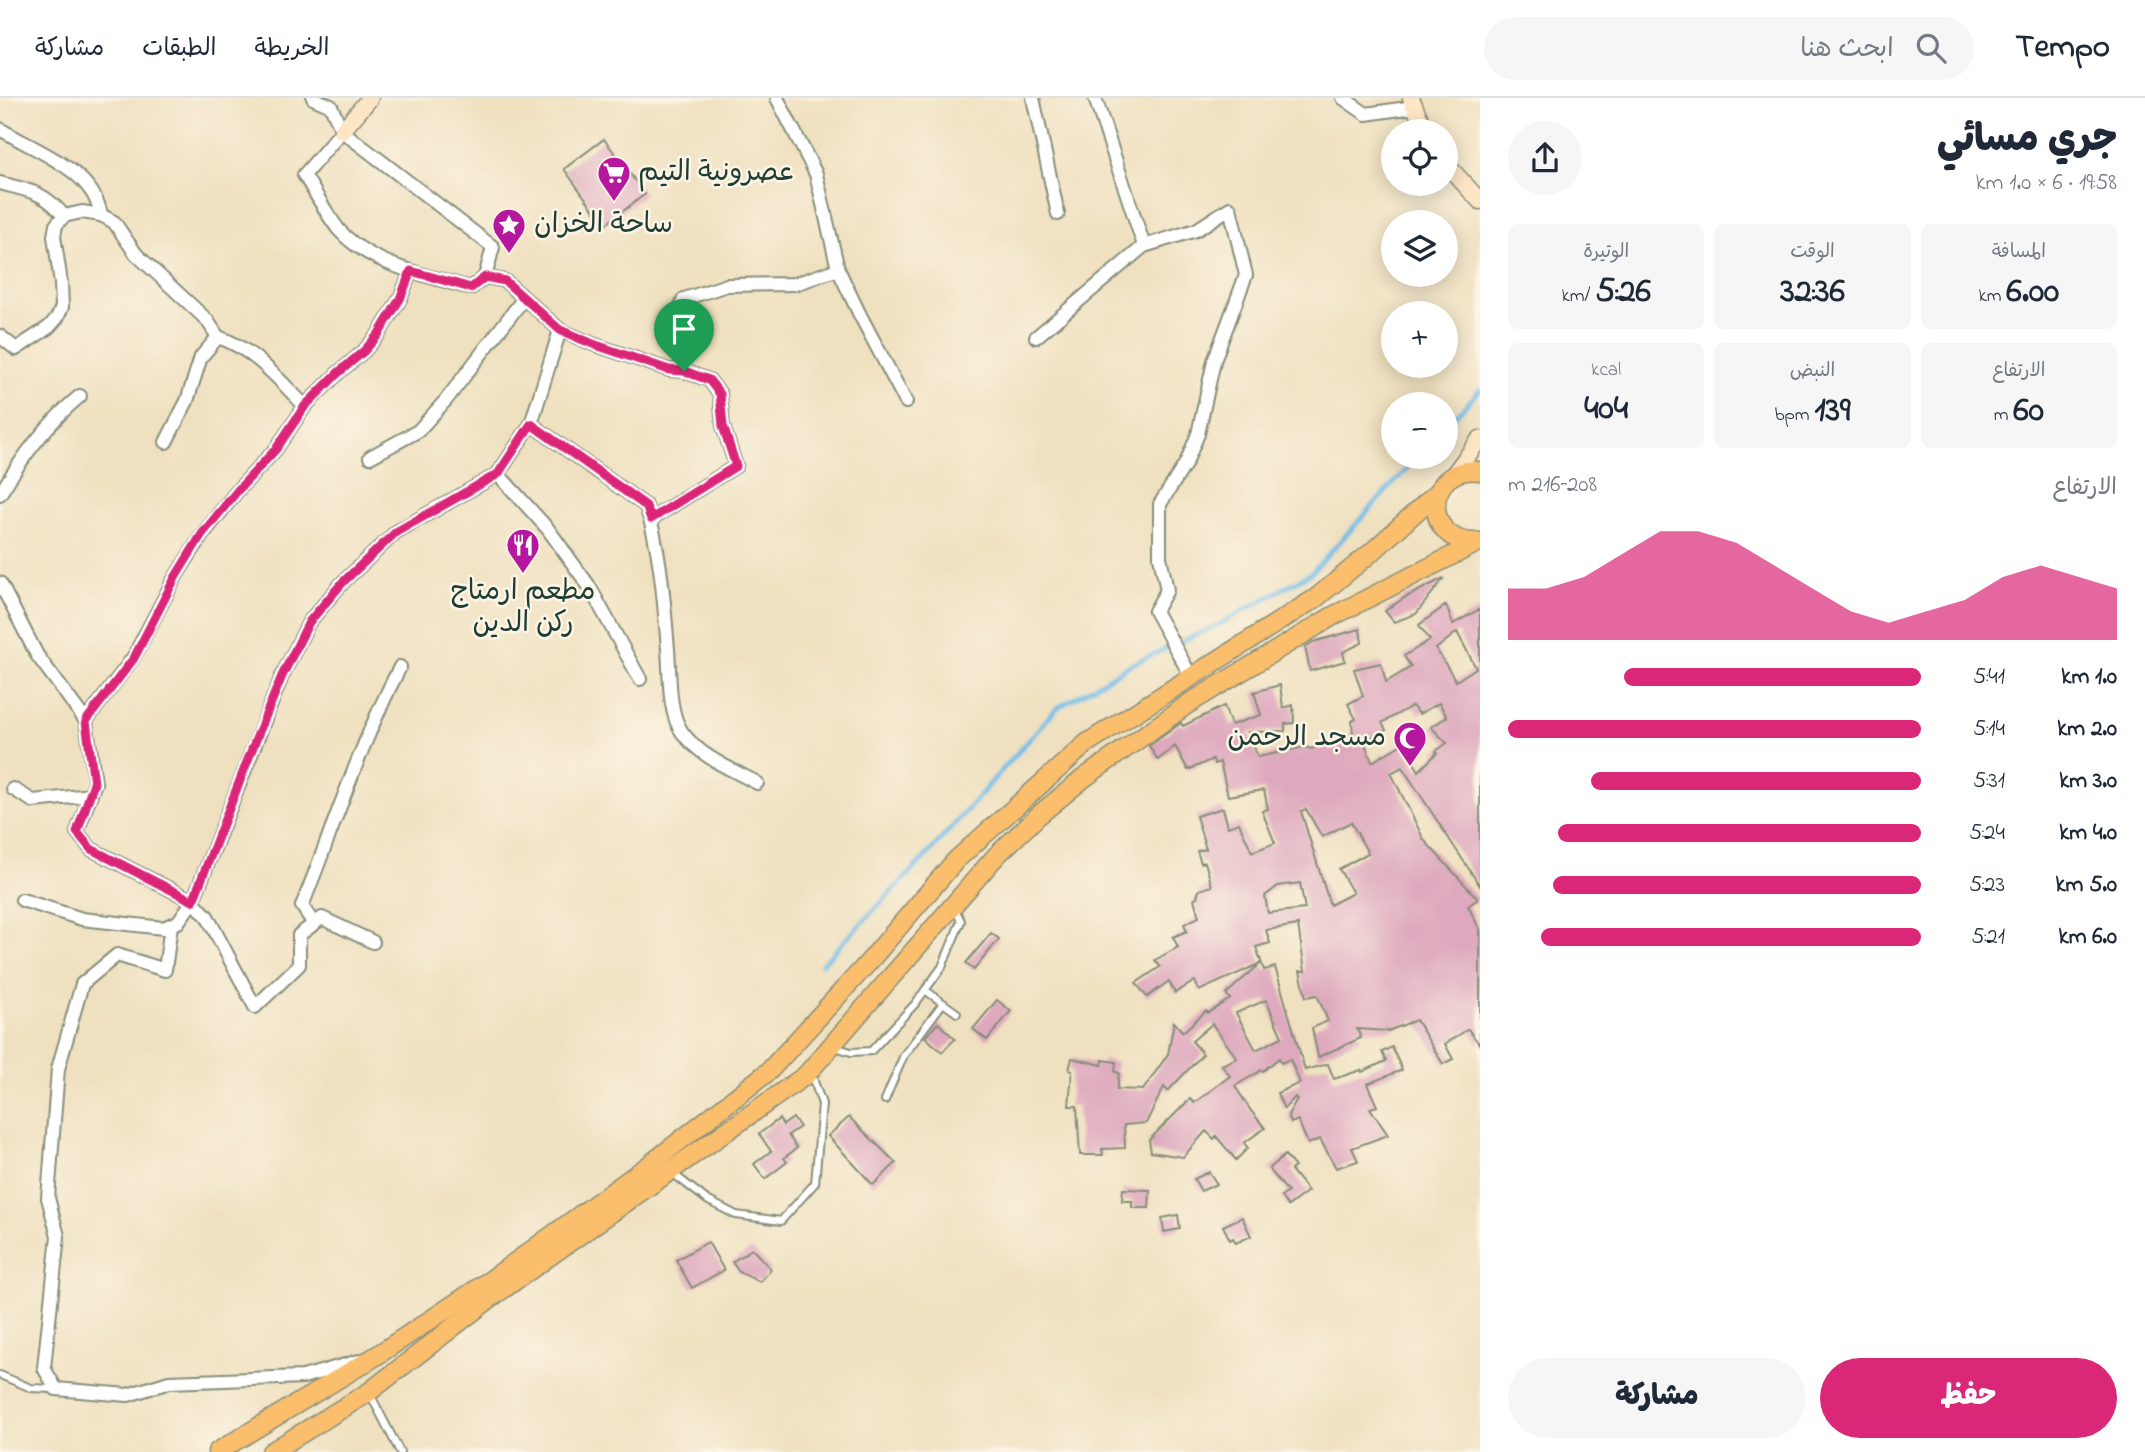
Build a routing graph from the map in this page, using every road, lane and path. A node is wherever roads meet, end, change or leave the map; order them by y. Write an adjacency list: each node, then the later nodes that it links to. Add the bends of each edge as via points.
1 (313, 98): 9 (street, via 331,106)
2 (370, 98): 9 (street)
3 (777, 98): 17 (street, via 816,174)
4 (1033, 98): 13 (street)
5 (1095, 98): 16 (street)
6 (1343, 98): 7 (street, via 1366,114)
7 (1413, 103)
8 (0, 129): 14 (street, via 66,167 88,186)
9 (342, 131): 18 (street, via 304,175 340,230 375,259); 19 (street, via 493,247)
10 (1458, 177): 12 (street)
11 (0, 183): 15 (street, via 39,193)
12 (1480, 201)
13 (1058, 214)
14 (101, 215): 15 (street, via 82,212); 22 (street, via 114,222 136,254 207,320)
15 (64, 216): 24 (street, via 54,236 62,307 57,318 16,349)
16 (1144, 246): 23 (street); 43 (street, via 1196,230 1230,208 1246,275 1214,361 1198,434 1160,503 1160,557 1167,590 1155,611)
17 (838, 269): 26 (street, via 795,284 727,285 684,299 672,327); 28 (street)
18 (411, 271): 19 (street, via 471,288); 29 (street, via 378,335)
19 (485, 277): 20 (street, via 505,281)
20 (524, 298): 21 (street); 33 (street, via 418,431)
21 (560, 330): 26 (street, via 669,370); 30 (street)
22 (218, 337): 29 (street, via 259,361); 32 (street, via 201,356 187,401)
23 (1036, 337)
24 (4, 340): 25 (street)
25 (0, 355)
26 (684, 371): 39 (street, via 709,380 720,394 723,426 736,466)
27 (80, 396): 38 (street, via 32,445)
28 (906, 402)
29 (305, 406): 45 (street, via 276,449 202,534 134,658)
30 (531, 424): 35 (street); 39 (street, via 646,506)
31 (1480, 439): 36 (street)
32 (166, 442)
33 (370, 457)
34 (1480, 471): 36 (main road)
35 (498, 474): 44 (street, via 548,529 589,586); 50 (street, via 396,532 309,622 282,676)
36 (1453, 475): 37 (main road)
37 (1439, 491): 40 (main road, via 1436,513 1447,533 1456,540); 43 (main road, via 1316,598)
38 (0, 494)
39 (651, 519): 46 (street, via 672,705 681,732 706,756)
40 (1479, 542): 51 (main road, via 1333,616 1188,704 1049,807)
41 (0, 583): 45 (street, via 37,655)
42 (400, 667): 53 (street, via 351,775 302,906)
43 (1192, 678): 62 (main road, via 1087,743 956,860 769,1071 593,1206)
44 (640, 679)
45 (86, 721): 48 (street, via 94,783)
46 (757, 783)
47 (13, 789): 48 (street, via 33,801)
48 (91, 795): 50 (street, via 77,832 91,849)
49 (22, 900): 52 (street, via 82,919 163,928)
50 (193, 901): 52 (street); 53 (street, via 207,916 255,1007 299,965 299,935)
51 (953, 904): 55 (lane, via 961,921 942,967); 58 (main road)
52 (171, 925): 64 (street, via 165,970 117,955 82,984 58,1069 48,1198 58,1236 44,1368)
53 (314, 925): 54 (street, via 322,918)
54 (373, 942)
55 (925, 990): 56 (lane); 58 (lane, via 871,1051 851,1052)
56 (943, 1003): 57 (lane); 60 (lane, via 904,1055)
57 (957, 1013)
58 (833, 1046): 59 (main road)
59 (810, 1071): 61 (main road); 61 (lane, via 822,1104 816,1183 781,1221 736,1215 707,1200)
60 (885, 1100)
61 (670, 1171): 65 (main road, via 492,1297)
62 (376, 1356): 64 (street, via 303,1377 169,1382 128,1395); 66 (main road)
63 (0, 1375): 64 (lane, via 31,1388)
64 (57, 1389)
65 (369, 1392): 67 (main road); 68 (lane)
66 (217, 1452)
67 (271, 1452)
68 (400, 1452)

